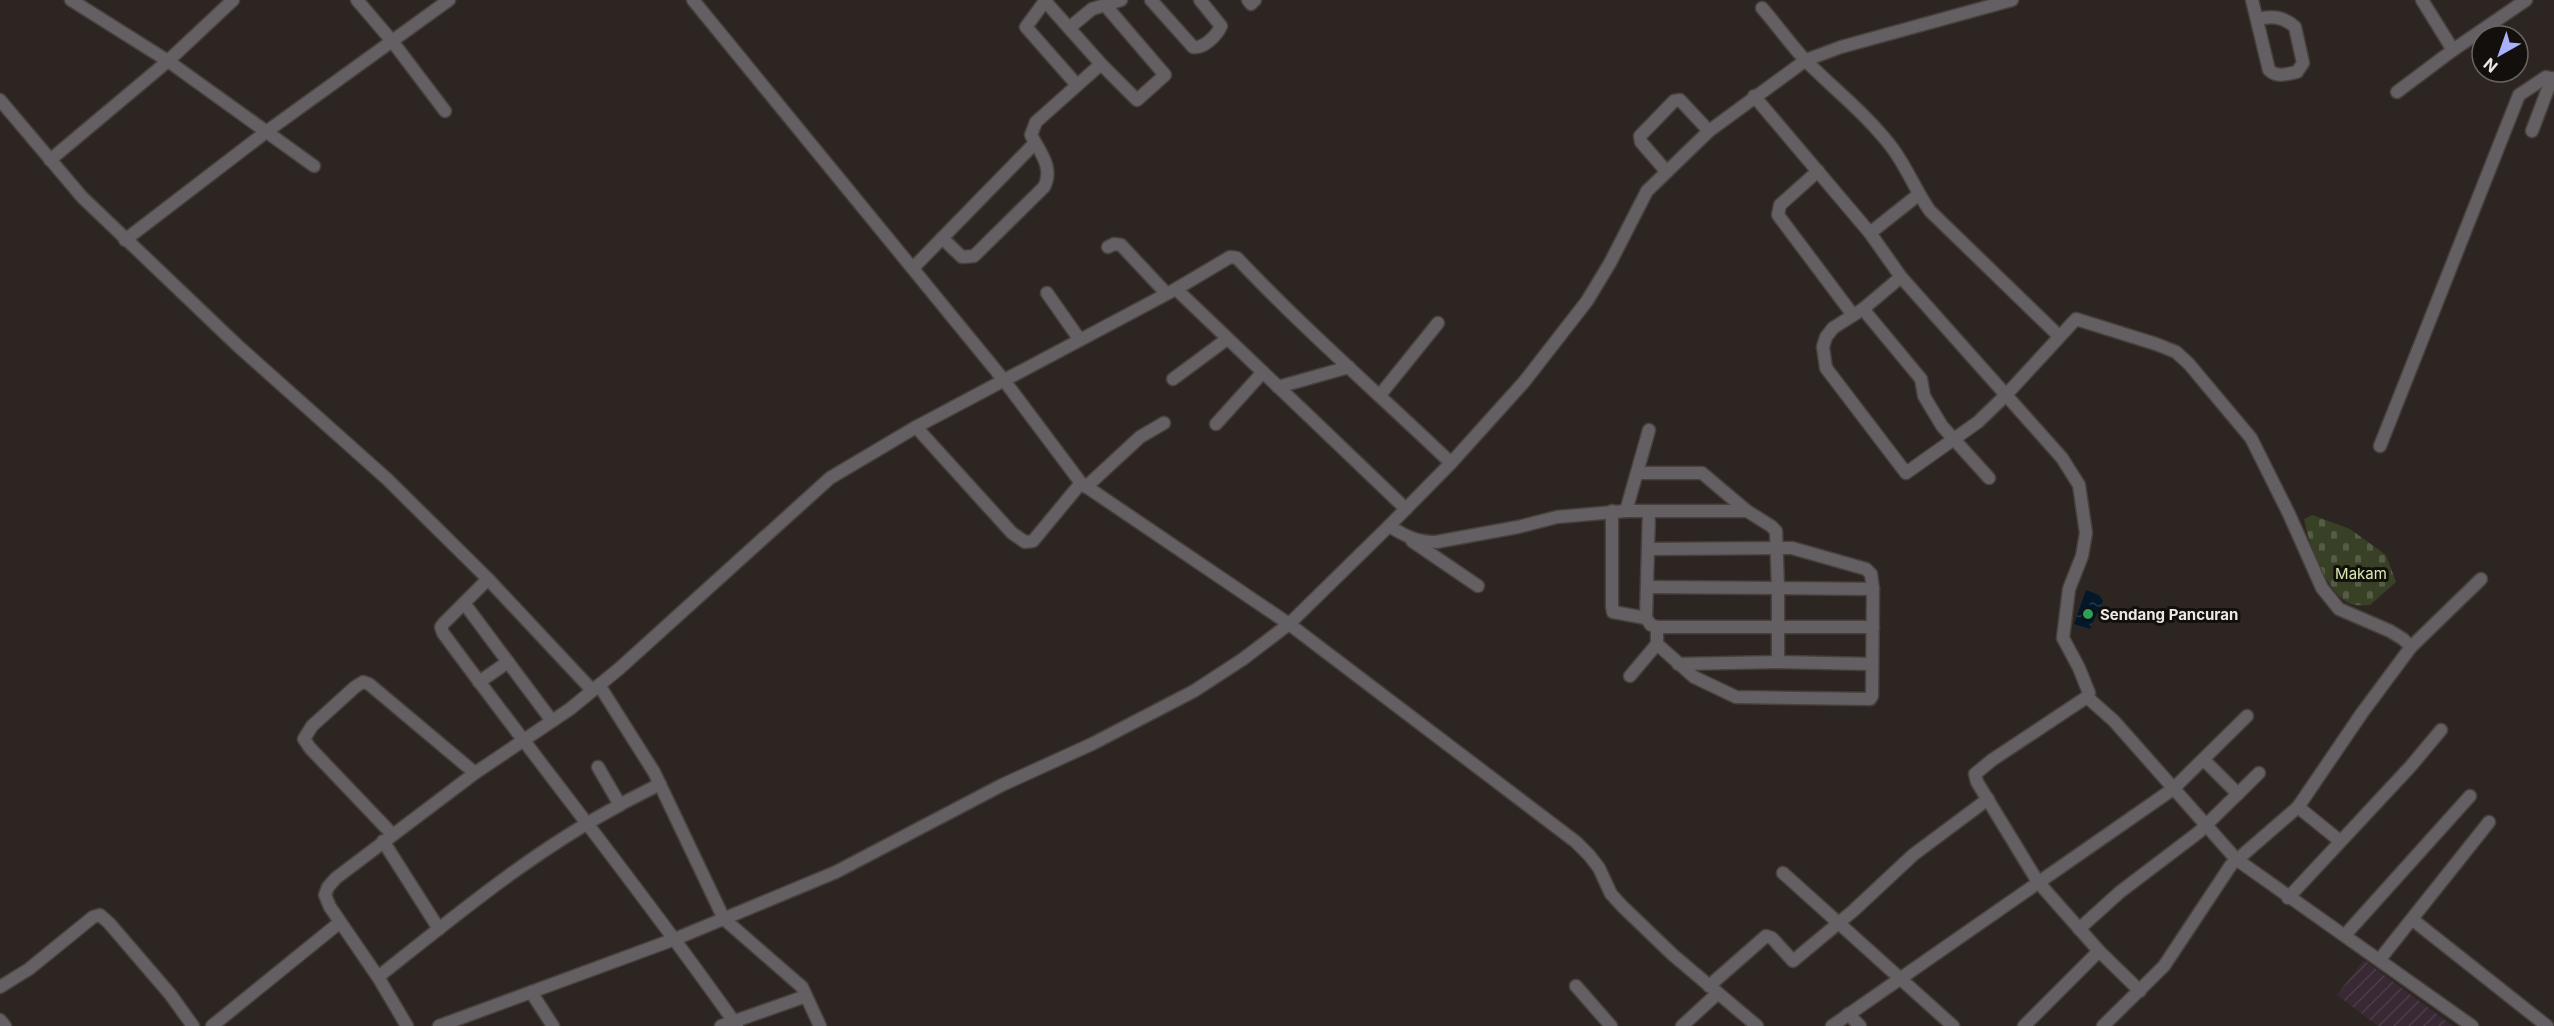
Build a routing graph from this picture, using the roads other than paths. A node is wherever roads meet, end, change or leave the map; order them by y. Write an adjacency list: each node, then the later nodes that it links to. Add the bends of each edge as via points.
1 (71, 0): 21 (street)
2 (233, 0): 21 (street)
3 (357, 0): 18 (street)
4 (449, 0): 18 (street)
5 (693, 0): 42 (street)
6 (1121, 0): 14 (street)
7 (1151, 0): 8 (street, via 1197,48 1221,26)
8 (1200, 0)
9 (2012, 0): 20 (street)
10 (2252, 0): 16 (street)
11 (2422, 0): 19 (street)
12 (2526, 0): 19 (street)
13 (1045, 1): 17 (street); 24 (street, via 1026,27)
14 (1105, 5): 17 (street, via 1087,12); 22 (street, via 1165,75 1137,100)
15 (1762, 8): 20 (street)
16 (2257, 19): 16 (street, via 2269,70 2279,75 2297,72 2303,63 2295,27 2274,16)
17 (1069, 27): 22 (street)
18 (392, 41): 28 (street); 31 (street)
19 (2453, 50): 25 (street)
20 (1806, 60): 26 (street); 37 (street, via 1885,139)
21 (168, 61): 31 (street); 33 (street)
22 (1101, 64): 24 (street)
23 (2553, 78): 30 (street); 63 (street, via 2547,76 2519,95)
24 (1077, 85): 32 (street, via 1036,122 1031,135)
25 (2397, 92)
26 (1754, 96): 29 (street); 36 (street)
27 (0, 100): 33 (street)
28 (445, 111)
29 (1709, 131): 35 (street); 35 (street, via 1680,100 1674,100 1640,136)
30 (2532, 131)
31 (266, 132): 34 (street); 40 (street)
32 (1035, 143): 39 (street); 39 (street, via 1048,174 1044,187 974,256 962,257)
33 (50, 160): 40 (street)
34 (314, 166)
35 (1666, 171): 64 (street, via 1647,191 1587,301 1524,382)
36 (1818, 171): 38 (street); 46 (street, via 1780,205 1778,215)
37 (1918, 195): 38 (street); 48 (street, via 1930,212)
38 (1870, 233): 43 (street)
39 (942, 238): 42 (street)
40 (125, 240): 77 (street, via 387,479)
41 (1108, 247): 44 (street, via 1120,245)
42 (913, 268): 54 (street)
43 (1901, 277): 46 (street); 57 (street)
44 (1171, 291): 49 (street); 50 (street); 51 (street, via 1234,256)
45 (1047, 293): 50 (street)
46 (1858, 312): 62 (street, via 1920,379 1927,403); 62 (street, via 1826,337 1826,368 1906,473)
47 (1437, 323): 56 (street)
48 (2059, 336): 57 (street); 90 (street, via 2079,318 2176,352 2251,438 2322,588 2339,609 2390,631)
49 (1227, 339): 52 (street); 53 (street)
50 (1080, 340): 54 (street)
51 (1349, 367): 55 (street); 56 (street)
52 (1263, 372): 55 (street); 59 (street)
53 (1173, 379)
54 (1003, 380): 60 (street); 67 (street)
55 (1278, 387): 68 (street)
56 (1380, 394): 64 (street)
57 (2005, 396): 62 (street, via 1978,422); 98 (street, via 2062,458 2079,485 2085,543 2069,589 2063,638 2085,680)
58 (1164, 423): 67 (street, via 1140,437)
59 (1216, 423)
60 (916, 427): 67 (street, via 1012,533 1025,542 1033,541); 97 (street, via 830,478)
61 (1649, 430): 65 (street)
62 (1953, 438): 66 (street)
63 (2380, 446)
64 (1451, 463): 68 (street)
65 (1637, 473): 69 (street); 70 (street, via 1702,472)
66 (1989, 478)
67 (1084, 485): 85 (street)
68 (1406, 509): 73 (street)
69 (1626, 511): 71 (street); 72 (street)
70 (1747, 511): 72 (street); 75 (street, via 1776,531)
71 (1612, 512): 74 (street, via 1557,517 1436,542); 84 (street, via 1613,612)
72 (1648, 512): 76 (street)
73 (1389, 526): 74 (street); 85 (street)
74 (1407, 538): 79 (street)
75 (1778, 548): 76 (street); 81 (street); 82 (street, via 1802,549 1866,569 1871,574)
76 (1649, 549): 80 (street)
77 (488, 579): 83 (street); 97 (street)
78 (2481, 579): 90 (street)
79 (1478, 586)
80 (1648, 587): 81 (street); 84 (street)
81 (1778, 588): 82 (street); 86 (street)
82 (1873, 589): 88 (street)
83 (464, 603): 91 (street); 96 (street, via 441,630)
84 (1646, 618): 87 (street)
85 (1289, 624): 123 (street, via 1194,691 836,872); 137 (street, via 1576,842 1599,868 1611,894)
86 (1778, 626): 87 (street); 88 (street); 92 (street)
87 (1657, 627): 89 (street)
88 (1873, 627): 94 (street)
89 (1657, 644): 93 (street); 95 (street)
90 (2411, 647): 113 (street)
91 (508, 662): 96 (street); 100 (street)
92 (1778, 662): 93 (street); 94 (street)
93 (1678, 664): 94 (street, via 1694,677 1736,697 1867,701 1872,696)
94 (1871, 664)
95 (1630, 676)
96 (479, 682): 102 (street)
97 (595, 688): 100 (street); 107 (street)
98 (2087, 698): 108 (street, via 2114,721); 111 (street, via 1977,771 1977,782)
99 (2247, 716): 103 (street)
100 (552, 721): 102 (street)
101 (2441, 730): 118 (street)
102 (522, 741): 105 (street); 114 (street)
103 (2204, 760): 108 (street); 109 (street)
104 (598, 767): 112 (street)
105 (475, 773): 117 (street); 117 (street, via 369,684 363,682 355,687 312,726 304,739)
106 (2259, 773): 109 (street)
107 (660, 784): 112 (street); 123 (street)
108 (2173, 789): 116 (street); 121 (street)
109 (2238, 794): 116 (street)
110 (2470, 796): 129 (street)
111 (1988, 799): 121 (street); 126 (street, via 1913,855)
112 (621, 804): 114 (street)
113 (2298, 807): 118 (street); 119 (street)
114 (587, 822): 127 (street); 130 (street)
115 (2489, 822): 124 (street)
116 (2206, 826): 119 (street); 128 (street)
117 (388, 837): 125 (street, via 328,887 325,895); 127 (street)
118 (2340, 841): 122 (street)
119 (2236, 859): 122 (street); 138 (street, via 2183,940)
120 (1783, 873): 126 (street)
121 (2038, 882): 128 (street); 134 (street)
122 (2288, 898): 129 (street)
123 (724, 919): 130 (street); 140 (street, via 797,982)
124 (2413, 920): 132 (street); 161 (street)
125 (339, 923): 133 (street); 146 (street)
126 (1838, 924): 134 (street); 137 (street, via 1793,962 1766,936)
127 (439, 929): 133 (street)
128 (2079, 929): 131 (street)
129 (2344, 935): 132 (street)
130 (675, 939): 139 (street); 143 (street)
131 (2099, 951): 138 (street); 158 (street)
132 (2380, 959): 160 (street)
133 (378, 977): 147 (street)
134 (1898, 979): 141 (street); 157 (street)
135 (1576, 986): 152 (street)
136 (0, 987): 145 (street, via 100,915)
137 (1713, 990): 153 (street); 154 (street)
138 (2140, 991): 159 (street)
139 (531, 992): 148 (street); 149 (street)
140 (806, 996): 143 (street); 151 (street)
141 (1848, 1014): 155 (street); 156 (street)
142 (0, 1020): 144 (street)
143 (736, 1024): 150 (street)
144 (5, 1026)
145 (194, 1026)
146 (212, 1026)
147 (407, 1026)
148 (439, 1026)
149 (553, 1026)
150 (721, 1026)
151 (820, 1026)
152 (1611, 1026)
153 (1682, 1026)
154 (1757, 1026)
155 (1832, 1026)
156 (1860, 1026)
157 (1953, 1026)
158 (2024, 1026)
159 (2103, 1026)
160 (2472, 1026)
161 (2547, 1026)

